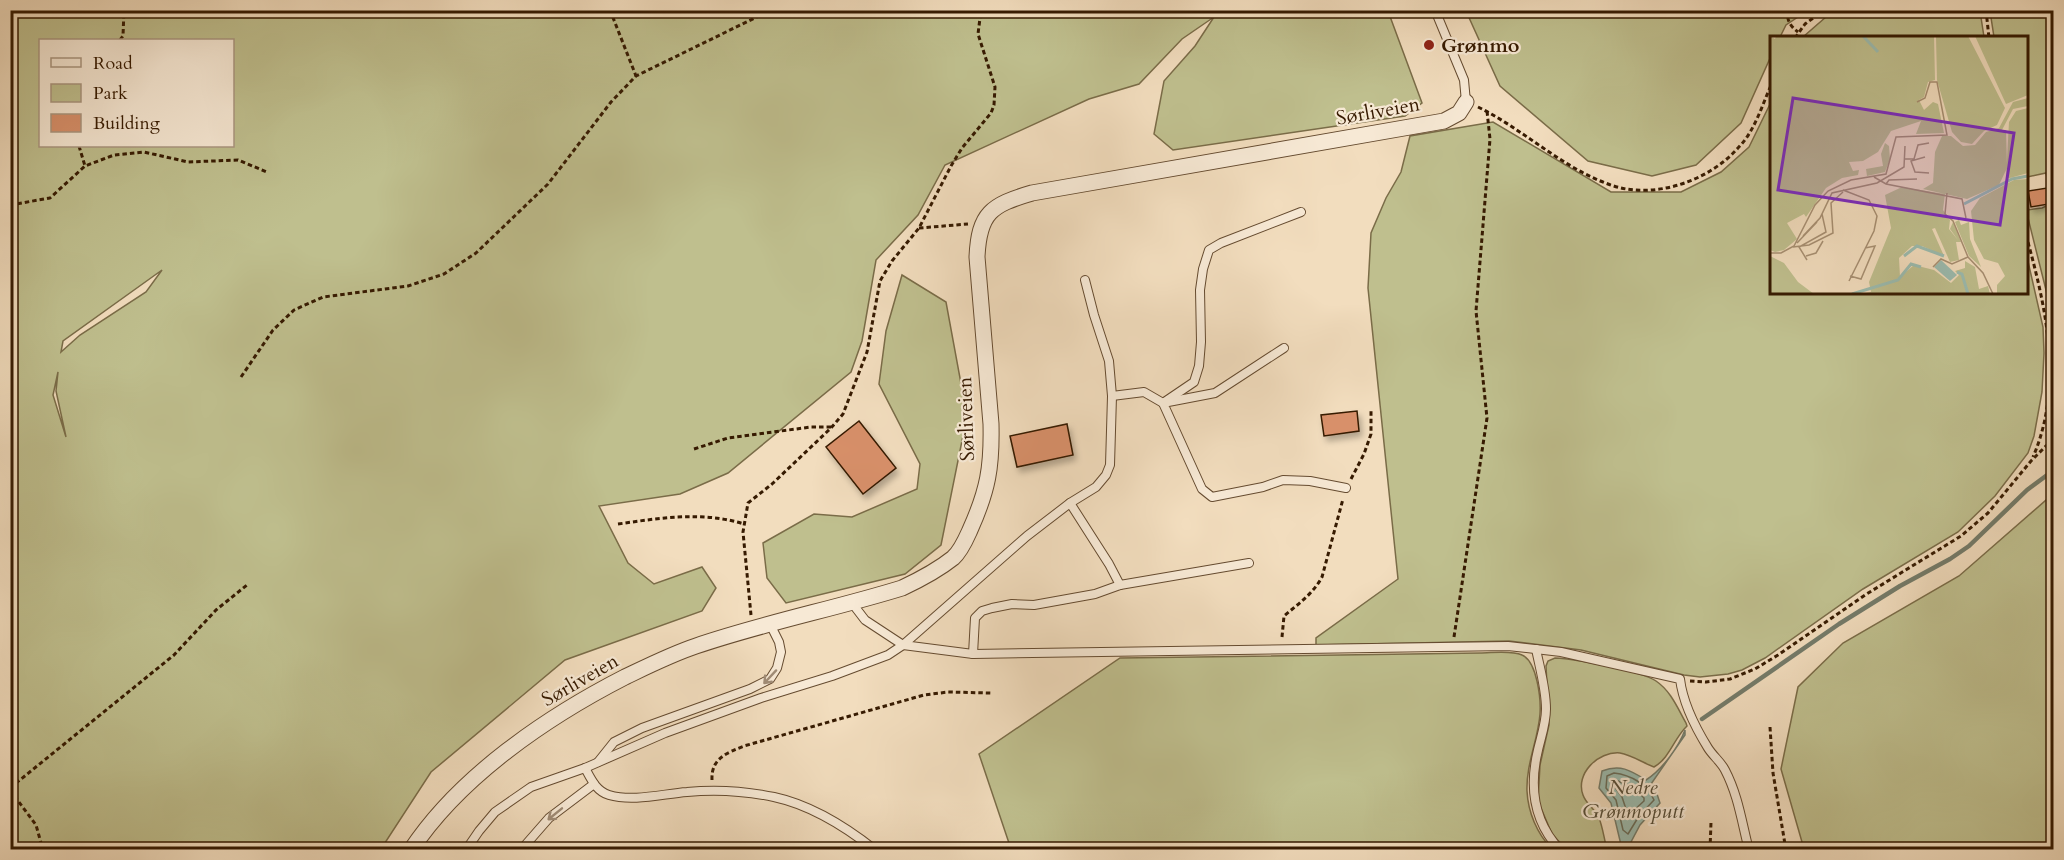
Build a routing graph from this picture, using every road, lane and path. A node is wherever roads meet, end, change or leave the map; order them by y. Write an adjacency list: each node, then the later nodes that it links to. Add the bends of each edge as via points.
1 (124, 10): 12 (path)
2 (610, 10): 13 (path)
3 (771, 10): 13 (path)
4 (981, 10): 23 (path, via 978,34 994,79 994,105 951,166)
5 (1435, 10): 15 (lane, via 1464,80)
6 (1789, 10): 9 (path, via 1790,26)
7 (1824, 10): 9 (path)
8 (1986, 10): 11 (path)
9 (1798, 32): 10 (path)
10 (1796, 36)
11 (1989, 36)
12 (121, 39)
13 (636, 76): 27 (path, via 610,102 548,184 476,253 444,274 408,286 323,297 294,310 273,330)
14 (1770, 88): 16 (path, via 1755,123 1738,148 1715,168 1677,186 1649,189 1608,184 1570,165)
15 (1466, 102): 16 (path); 22 (street, Sørliveien, via 1458,113 1444,121 1032,193 995,208)
16 (1487, 111): 47 (path, via 1490,139 1476,311 1487,418)
17 (79, 147): 18 (path)
18 (85, 166): 19 (path, via 114,155 144,152 188,162 238,160); 20 (path, via 50,198)
19 (267, 172)
20 (10, 205)
21 (1300, 212): 29 (lane, via 1209,250 1200,290 1199,366 1194,382)
22 (981, 224): 23 (path); 42 (street, Sørliveien, via 977,257 992,450 984,499 955,557 902,588)
23 (919, 228): 31 (path, via 880,281 867,352 843,414)
24 (2028, 243): 34 (path, via 2044,306 2049,361 2039,442)
25 (1085, 280): 28 (lane, via 1108,361)
26 (1284, 348): 29 (lane, via 1215,393)
27 (241, 377)
28 (1112, 396): 29 (lane, via 1144,392); 36 (lane, via 1110,465 1096,487)
29 (1163, 404): 35 (lane, via 1202,489 1212,497 1283,480)
30 (1371, 410): 35 (path, via 1371,434)
31 (832, 427): 33 (path, via 728,438); 38 (path, via 748,503)
32 (2054, 438): 34 (path)
33 (694, 449)
34 (2031, 461): 50 (path, via 1974,526 1764,665 1730,679)
35 (1346, 488): 45 (path, via 1322,578 1284,616)
36 (1070, 503): 41 (lane); 46 (lane)
37 (618, 524): 38 (path, via 688,516 724,518)
38 (744, 524): 44 (path)
39 (1249, 562): 41 (lane)
40 (247, 585): 56 (path, via 216,610 174,655)
41 (1120, 585): 49 (lane, via 1095,594 982,612 975,618)
42 (852, 603): 43 (street, Sørliveien); 46 (lane, via 865,620)
43 (770, 624): 44 (street, Sørliveien); 53 (lane, one-way to 53, via 781,652 777,668 764,684 642,728 614,742)
44 (752, 629): 61 (street, Sørliveien, via 694,646 646,667 553,718 455,795)
45 (1282, 637)
46 (903, 645): 49 (lane); 53 (lane, via 832,676 665,733)
47 (1453, 646): 48 (lane); 49 (lane)
48 (1536, 649): 50 (lane); 65 (lane, via 1546,708 1534,766 1534,801 1542,825)
49 (973, 654)
50 (1680, 679): 59 (lane, via 1692,719 1724,769 1737,798)
51 (991, 693): 57 (path, via 924,695 744,746 716,761)
52 (1770, 727): 67 (path, via 1773,773)
53 (597, 763): 54 (lane)
54 (585, 768): 55 (lane); 62 (lane, via 531,787 495,812)
55 (594, 784): 57 (lane, via 608,795 625,797); 63 (lane, one-way to 63, via 549,818)
56 (10, 789): 60 (path, via 36,825)
57 (711, 791): 64 (lane, via 747,792 803,806 836,822)
58 (1712, 822): 66 (path)
59 (1747, 842)
60 (43, 849)
61 (411, 849)
62 (466, 849)
63 (521, 849)
64 (875, 849)
65 (1560, 849)
66 (1710, 849)
67 (1786, 849)

